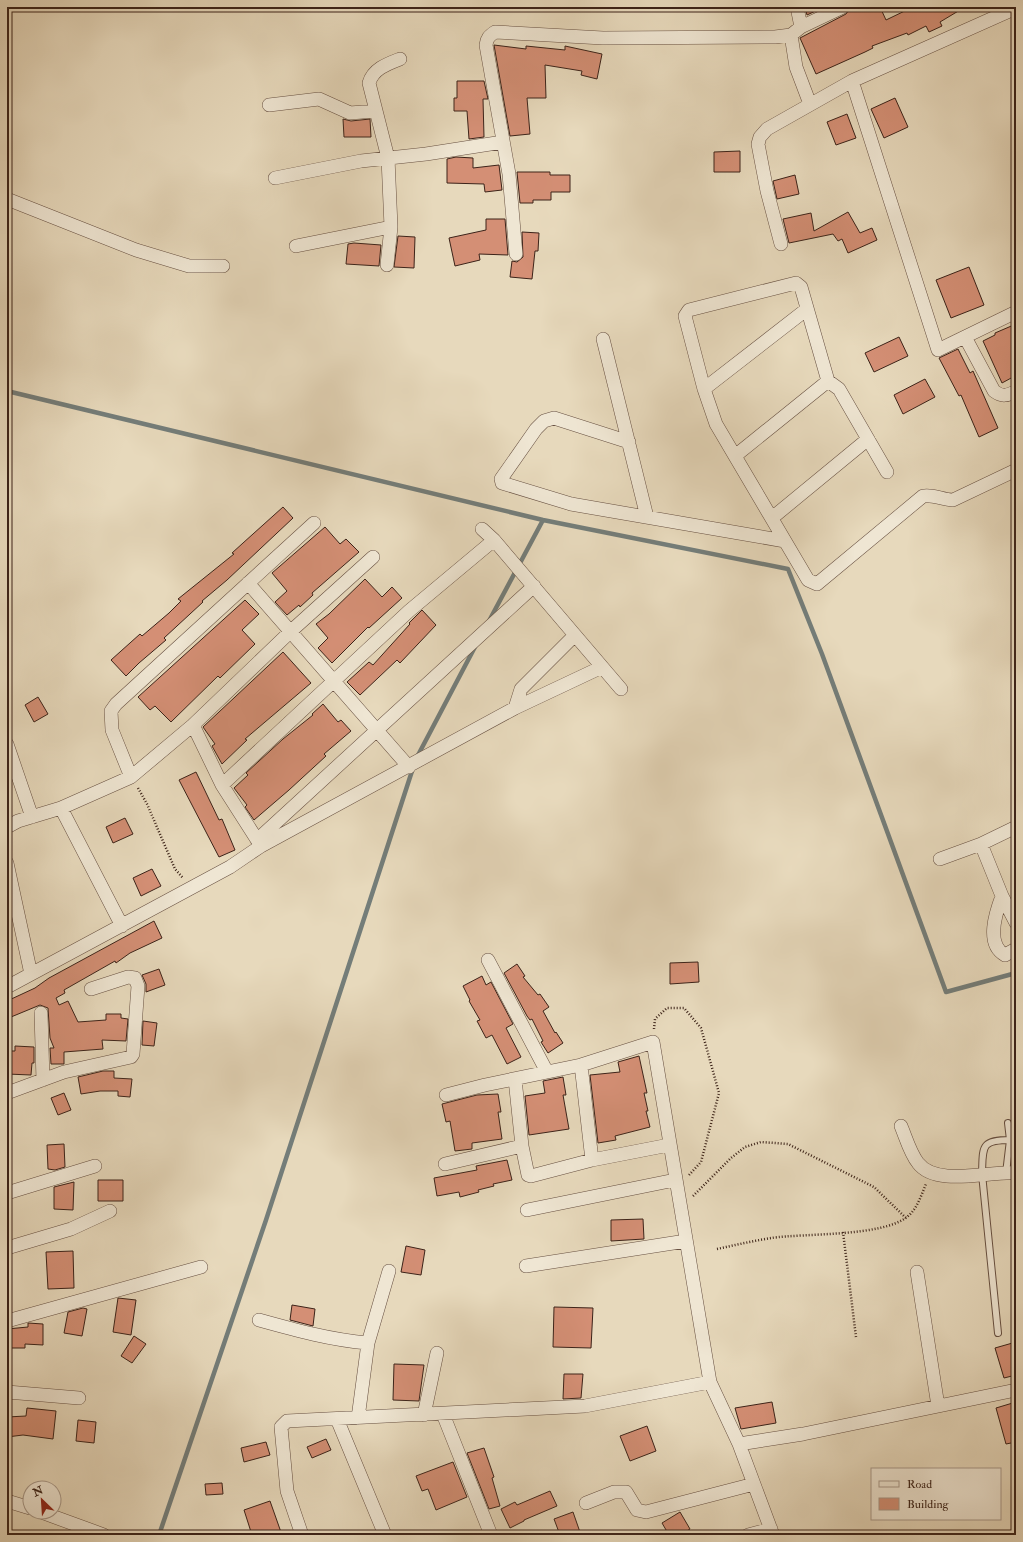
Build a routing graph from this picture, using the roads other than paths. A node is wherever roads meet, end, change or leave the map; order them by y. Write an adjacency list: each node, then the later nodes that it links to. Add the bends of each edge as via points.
1 (798, 7): 4 (street)
2 (843, 7): 4 (street)
3 (1010, 9): 6 (street)
4 (796, 31): 7 (street, via 796,67); 10 (street, via 775,37 603,38 495,32 488,37 486,45)
5 (400, 59): 9 (street, via 384,66 371,76 369,83)
6 (852, 82): 7 (street); 22 (street, via 938,350)
7 (810, 104): 15 (street, via 767,129 758,144 766,191)
8 (269, 105): 9 (street, via 319,99 350,113)
9 (375, 111): 11 (street)
10 (503, 142): 11 (street); 17 (street, via 509,174)
11 (388, 158): 12 (street); 14 (street)
12 (274, 178)
13 (7, 199): 19 (street, via 136,250 189,266)
14 (390, 227): 16 (street); 18 (street)
15 (781, 244)
16 (296, 246)
17 (516, 254)
18 (387, 265)
19 (224, 266)
20 (807, 309): 24 (street); 25 (street); 25 (street, via 801,287 796,283 689,310 685,316)
21 (1016, 312): 22 (street)
22 (965, 337): 26 (street, via 994,391 999,396)
23 (603, 339): 28 (street)
24 (828, 381): 27 (street, via 838,389); 29 (street)
25 (704, 389): 29 (street, via 716,424)
26 (1016, 391)
27 (868, 439): 31 (street); 33 (street)
28 (629, 442): 32 (street); 32 (street, via 554,418 544,421 536,429 501,479 502,482 571,504)
29 (735, 456): 33 (street)
30 (1016, 470): 37 (street, via 953,500 923,496 817,584 808,580)
31 (887, 472)
32 (647, 517): 37 (street)
33 (772, 518): 37 (street)
34 (314, 523): 39 (street)
35 (482, 529): 36 (street)
36 (494, 540): 40 (street); 44 (street, via 409,611)
37 (785, 542)
38 (373, 557): 41 (street)
39 (248, 584): 41 (street); 51 (street, via 111,711 112,730)
40 (534, 586): 42 (street); 48 (street)
41 (290, 632): 44 (street); 47 (street)
42 (575, 635): 43 (street); 46 (street, via 521,688)
43 (602, 666): 45 (street); 46 (street)
44 (334, 682): 48 (street); 52 (street)
45 (621, 689)
46 (516, 708): 50 (street)
47 (193, 725): 51 (street); 52 (street)
48 (377, 732): 50 (street); 57 (street)
49 (7, 744): 54 (street)
50 (412, 765): 57 (street)
51 (131, 777): 53 (street)
52 (222, 785): 57 (street)
53 (61, 808): 54 (street); 63 (street)
54 (32, 817): 55 (street)
55 (11, 821)
56 (1016, 827): 58 (street)
57 (259, 843): 63 (street, via 230,867)
58 (980, 844): 59 (street); 61 (street)
59 (940, 859)
60 (7, 863): 66 (street)
61 (1002, 896): 62 (street); 64 (street, via 995,917 994,938 1000,952 1005,954)
62 (1016, 923)
63 (122, 926): 66 (street)
64 (1016, 949)
65 (488, 960): 71 (street)
66 (32, 974): 67 (street)
67 (7, 987)
68 (91, 989): 73 (street, via 128,977 135,978 138,986 133,1054 131,1057 64,1072)
69 (41, 1013): 73 (street)
70 (582, 1065): 71 (street); 79 (street, via 653,1042); 81 (street)
71 (547, 1072): 72 (street)
72 (515, 1078): 75 (street); 80 (street)
73 (43, 1080): 74 (street)
74 (7, 1093)
75 (446, 1096)
76 (1008, 1123): 78 (lane)
77 (901, 1126): 85 (street, via 918,1163 931,1174 949,1177)
78 (1010, 1140): 84 (lane); 85 (lane, via 993,1140 986,1145 982,1150)
79 (669, 1145): 81 (street); 86 (street)
80 (522, 1146): 81 (street, via 526,1173 531,1176); 82 (street)
81 (592, 1160)
82 (445, 1164)
83 (95, 1166): 87 (street)
84 (1011, 1173): 85 (street)
85 (982, 1174): 98 (lane)
86 (676, 1184): 88 (street); 90 (street)
87 (7, 1193)
88 (528, 1210)
89 (110, 1211): 91 (street, via 71,1229)
90 (686, 1242): 92 (street); 101 (street)
91 (7, 1248)
92 (526, 1266)
93 (201, 1267): 97 (street)
94 (389, 1271): 99 (street)
95 (917, 1272): 105 (street)
96 (259, 1320): 99 (street, via 344,1340)
97 (7, 1321)
98 (998, 1333)
99 (368, 1343): 108 (street)
100 (437, 1353): 107 (street)
101 (710, 1382): 106 (street, via 585,1406); 110 (street)
102 (1016, 1390): 105 (street)
103 (7, 1392): 104 (street)
104 (79, 1398)
105 (938, 1406): 110 (street, via 803,1434)
106 (443, 1414): 107 (street); 120 (street)
107 (424, 1415): 108 (street)
108 (358, 1418): 109 (street)
109 (336, 1419): 118 (street, via 287,1421 281,1427 287,1491); 119 (street)
110 (739, 1444): 111 (street)
111 (754, 1484): 113 (street, via 646,1512 637,1510 626,1492 614,1492); 116 (street)
112 (7, 1501): 114 (street)
113 (586, 1503)
114 (22, 1506)
115 (62, 1520): 117 (street)
116 (772, 1532): 121 (street)
117 (104, 1535)
118 (302, 1535)
119 (385, 1535)
120 (492, 1535)
121 (748, 1535)

